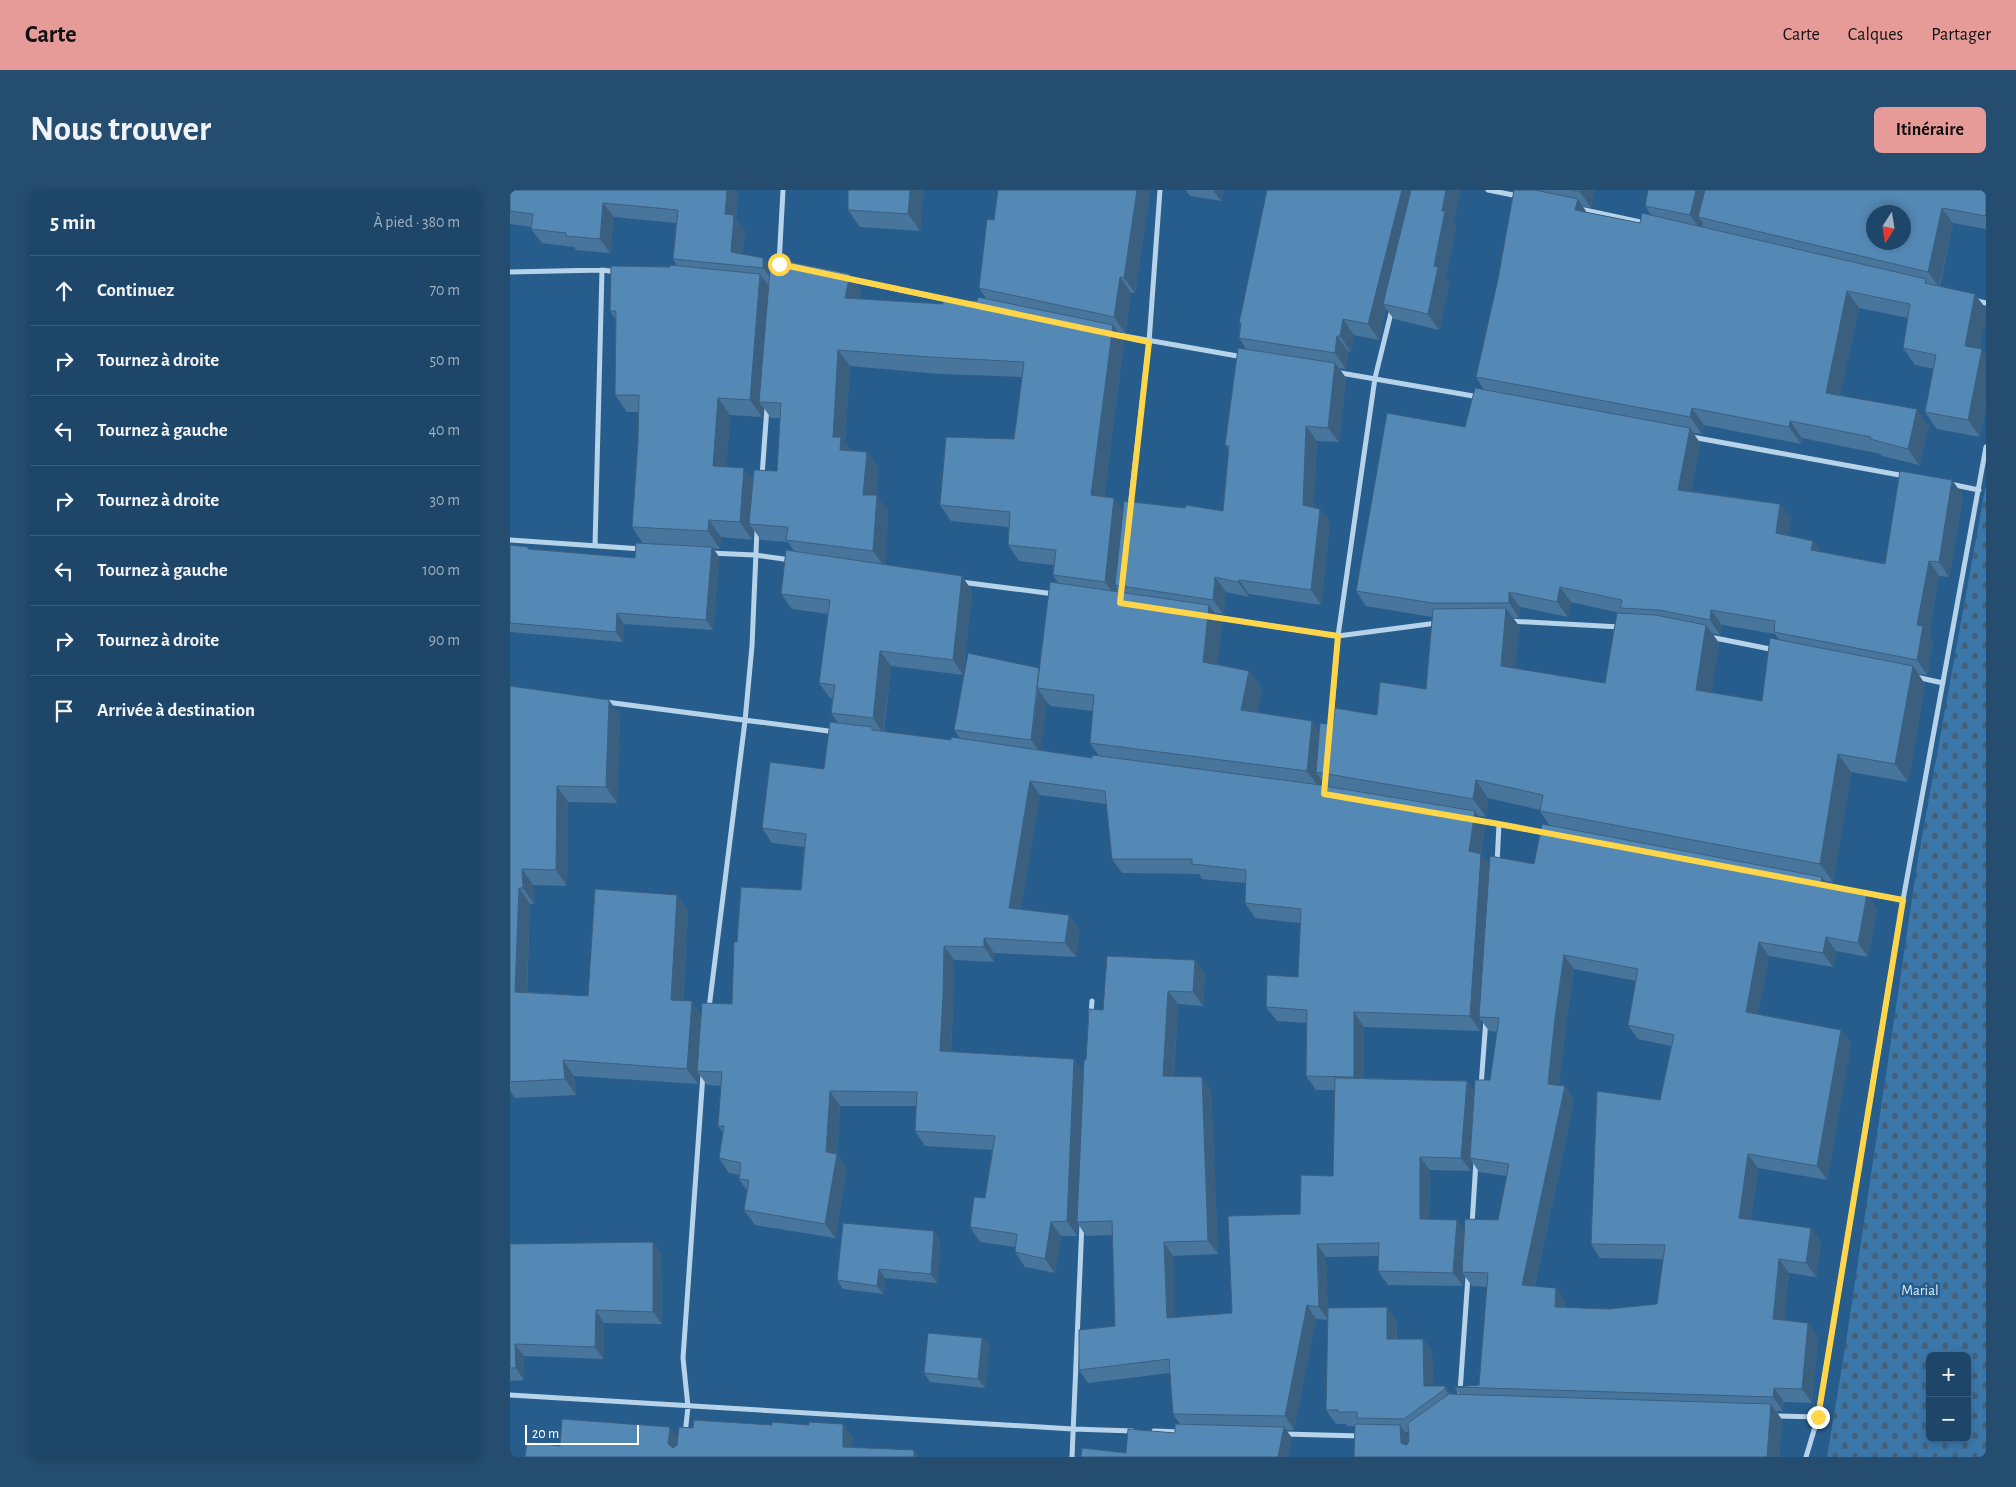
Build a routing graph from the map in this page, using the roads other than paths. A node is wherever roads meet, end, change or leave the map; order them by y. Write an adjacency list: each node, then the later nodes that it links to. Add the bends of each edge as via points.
1 (783, 190): 7 (street)
2 (1160, 190): 19 (street)
3 (1488, 190): 4 (street)
4 (1526, 198)
5 (1573, 208): 6 (street)
6 (1648, 224)
7 (779, 264): 8 (street); 12 (street)
8 (789, 266)
9 (602, 270): 10 (street); 11 (street); 34 (street)
10 (510, 272)
11 (622, 272)
12 (778, 272)
13 (847, 278): 15 (street)
14 (1966, 298): 17 (street)
15 (954, 301)
16 (1393, 303): 22 (street)
17 (1986, 303)
18 (1110, 333): 19 (street)
19 (1149, 342): 20 (street); 31 (street)
20 (1247, 357)
21 (1326, 370): 22 (street)
22 (1375, 378): 24 (street); 45 (street)
23 (768, 396): 29 (street)
24 (1482, 398)
25 (1686, 436): 27 (street)
26 (1986, 448): 30 (street)
27 (1911, 477)
28 (1940, 482): 30 (street)
29 (761, 486)
30 (1979, 490): 49 (street)
31 (1130, 516)
32 (758, 526): 37 (street)
33 (510, 540): 34 (street)
34 (595, 546): 35 (street)
35 (651, 550)
36 (708, 553): 37 (street)
37 (755, 556): 38 (street); 51 (street)
38 (794, 561)
39 (952, 581): 40 (street)
40 (1061, 595)
41 (1205, 616): 45 (street)
42 (1498, 621): 44 (street)
43 (1445, 623): 45 (street)
44 (1622, 627)
45 (1338, 636): 53 (street)
46 (1708, 637): 47 (street)
47 (1786, 652)
48 (1914, 677): 49 (street)
49 (1943, 683): 59 (street)
50 (598, 701): 51 (street)
51 (745, 721): 52 (street); 61 (street)
52 (844, 733)
53 (1330, 735)
54 (1470, 819): 55 (street)
55 (1499, 824): 56 (street); 57 (street)
56 (1557, 835)
57 (1496, 874)
58 (1826, 886): 59 (street)
59 (1903, 900): 74 (street)
60 (1092, 1001): 63 (street)
61 (708, 1010)
62 (1486, 1011): 65 (street)
63 (1091, 1021)
64 (704, 1070): 72 (street, via 683,1358)
65 (1481, 1090)
66 (1476, 1159): 68 (street)
67 (1082, 1220): 75 (street)
68 (1472, 1228)
69 (1469, 1267): 71 (street)
70 (510, 1395): 72 (street)
71 (1460, 1395)
72 (688, 1407): 75 (street); 81 (street)
73 (1768, 1416): 74 (street)
74 (1818, 1417): 83 (street)
75 (1073, 1429): 76 (street); 82 (street)
76 (1141, 1431)
77 (1151, 1431): 78 (street)
78 (1190, 1432)
79 (1278, 1434): 80 (street)
80 (1366, 1436)
81 (684, 1440)
82 (1072, 1457)
83 (1806, 1457)

